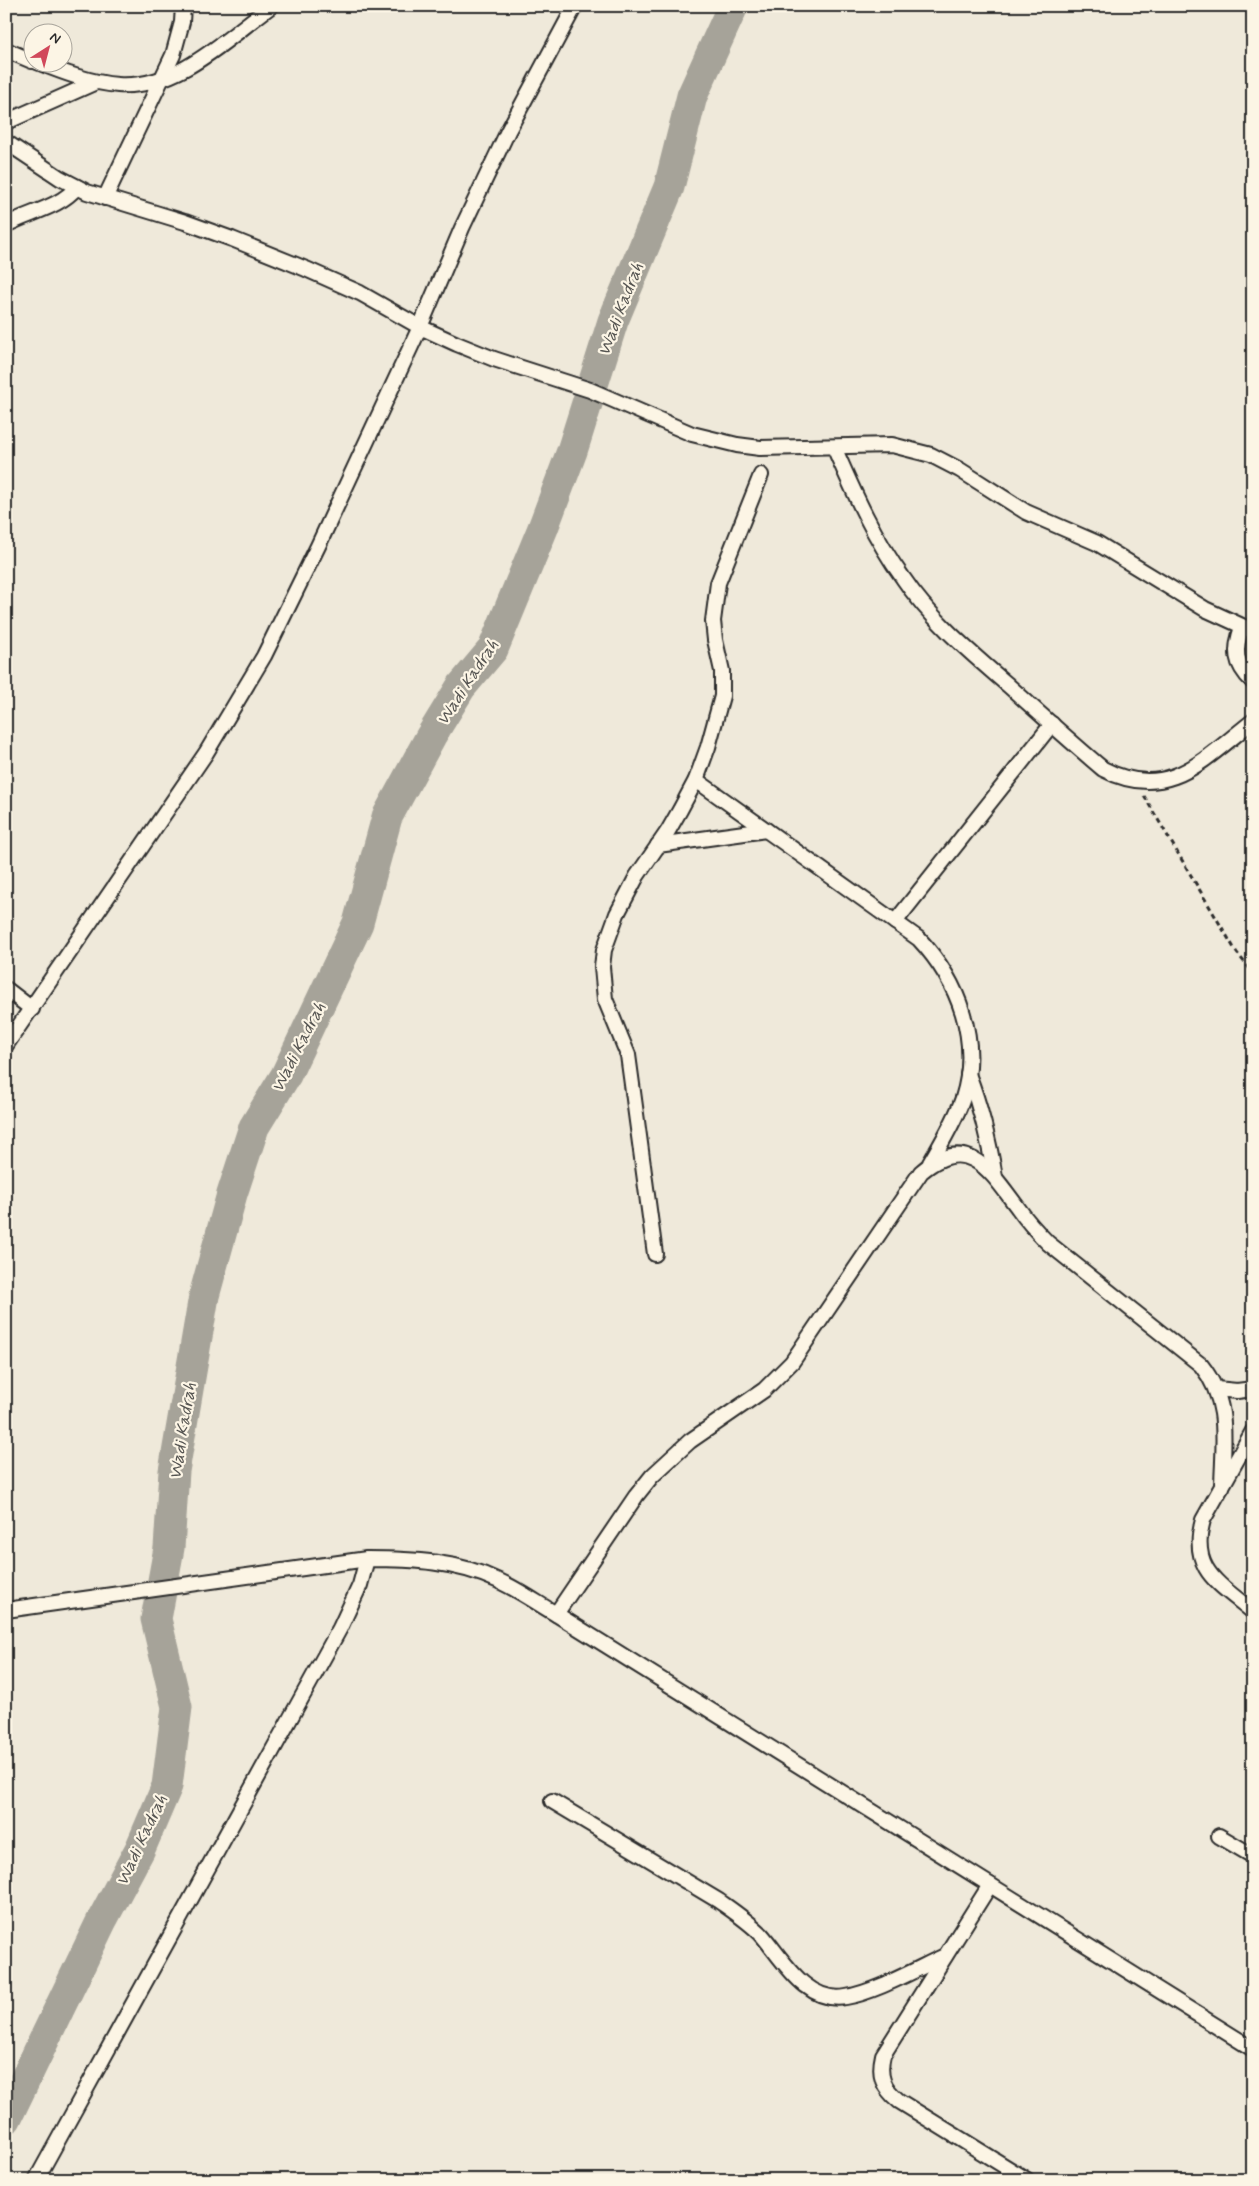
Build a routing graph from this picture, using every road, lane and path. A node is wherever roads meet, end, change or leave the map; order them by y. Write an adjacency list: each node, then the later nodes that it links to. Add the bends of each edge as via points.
1 (184, 6): 7 (street, via 175,47)
2 (271, 6): 7 (street, via 192,65)
3 (575, 6): 16 (street, via 508,131)
4 (6, 50): 5 (street)
5 (22, 57)
6 (66, 72): 8 (street)
7 (163, 79): 8 (street, via 134,85); 14 (street)
8 (96, 82): 9 (street)
9 (6, 122)
10 (6, 132): 12 (street)
11 (6, 142): 12 (street)
12 (20, 150): 13 (street)
13 (77, 187): 14 (street); 15 (street, via 59,203)
14 (105, 198): 16 (street, via 185,222 306,269 360,293)
15 (6, 225)
16 (420, 327): 17 (street, via 486,356 590,390 692,434 760,448); 30 (street, via 264,656 206,753)
17 (834, 447): 19 (street, via 892,445 931,455 1026,512 1097,543 1205,609); 22 (street, via 879,542 903,580 963,646)
18 (761, 475): 23 (street, via 718,583 713,621 722,671 722,696)
19 (1247, 629): 20 (street, via 1236,644 1237,656 1241,668)
20 (1253, 682)
21 (1253, 721): 24 (street, via 1183,774 1167,780)
22 (1052, 724): 24 (street, via 1103,769); 27 (street)
23 (696, 780): 25 (street); 26 (street)
24 (1134, 781): 28 (path, via 1237,953)
25 (766, 830): 26 (street); 27 (street)
26 (658, 845): 35 (street, via 617,914 604,950 602,967 605,999 628,1055)
27 (896, 922): 32 (street, via 937,958 950,978 966,1025)
28 (1253, 973)
29 (6, 989): 30 (street)
30 (32, 1009): 31 (street)
31 (6, 1045)
32 (968, 1074): 33 (street, via 953,1121); 34 (street, via 983,1116)
33 (930, 1164): 34 (street, via 942,1158 967,1157 979,1162); 43 (street, via 917,1177 792,1362 764,1390 690,1441 652,1476)
34 (995, 1176): 36 (street, via 1028,1222 1048,1243 1190,1355 1205,1370)
35 (655, 1254)
36 (1216, 1389): 37 (street); 39 (street, via 1223,1417)
37 (1253, 1389)
38 (1253, 1431): 39 (street)
39 (1222, 1487): 42 (street, via 1203,1520 1198,1536 1199,1552 1204,1568 1213,1579)
40 (367, 1559): 41 (street); 43 (street, via 434,1562 467,1569 499,1581); 50 (street, via 360,1585 340,1628)
41 (6, 1610)
42 (1253, 1612)
43 (556, 1614): 47 (street)
44 (552, 1801): 48 (street, via 733,1911 760,1934 811,1990 826,1996 843,1998 860,1994)
45 (1219, 1836): 46 (street)
46 (1253, 1856)
47 (990, 1885): 48 (street); 49 (street)
48 (945, 1956): 51 (street, via 883,2055 882,2081 899,2101)
49 (1253, 2049)
50 (36, 2180)
51 (1027, 2180)

